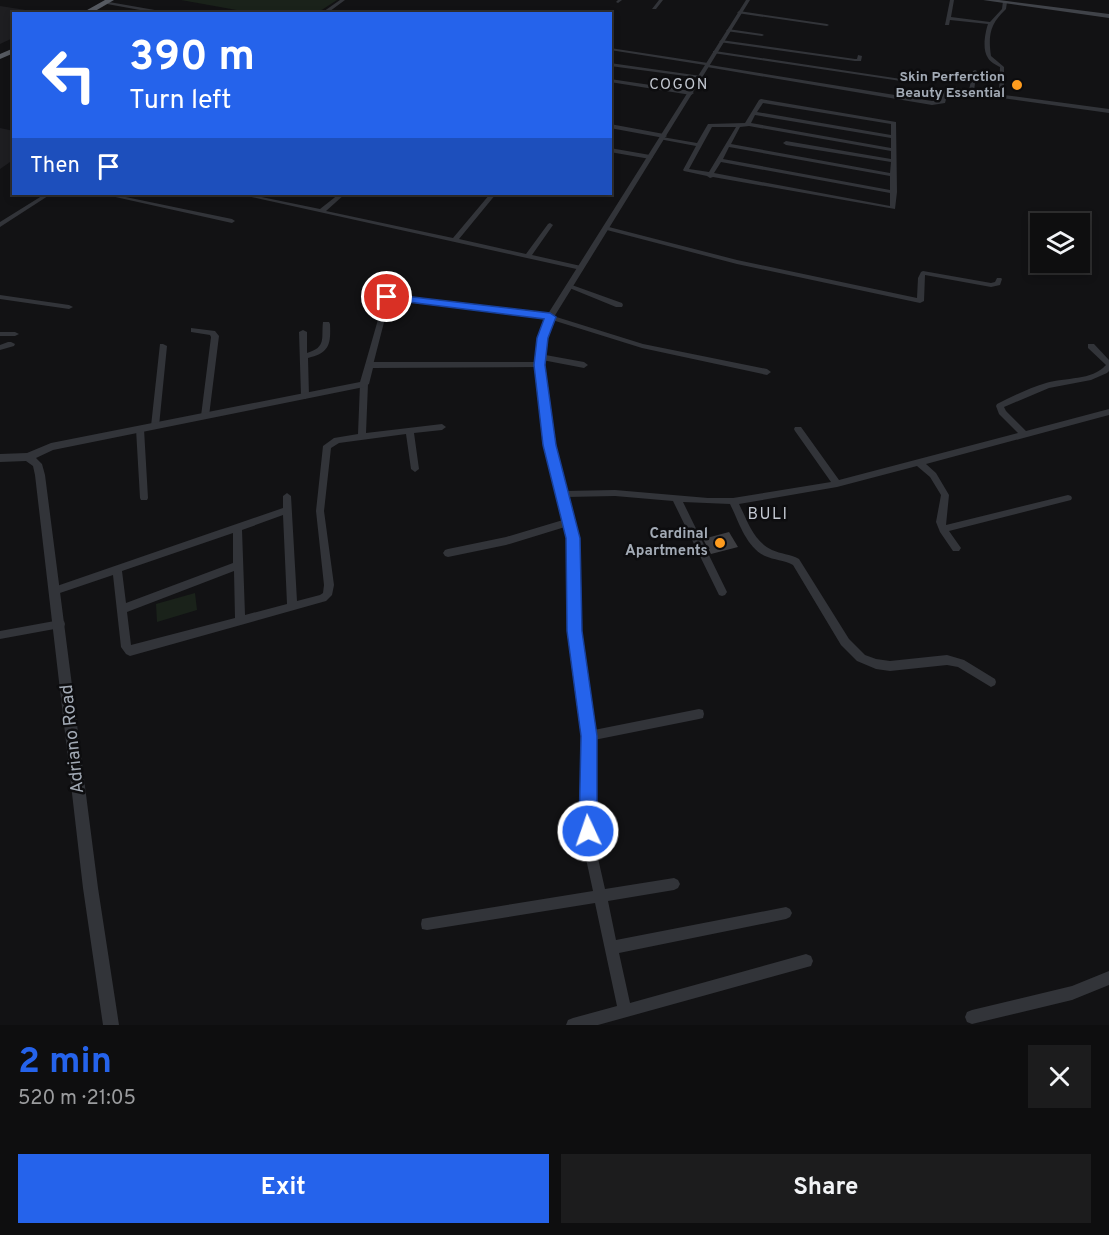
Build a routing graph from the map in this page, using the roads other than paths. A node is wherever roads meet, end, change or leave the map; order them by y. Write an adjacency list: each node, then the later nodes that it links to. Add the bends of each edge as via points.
1 (343, 0): 12 (street)
2 (661, 0): 8 (street)
3 (748, 0): 13 (street)
4 (952, 0): 15 (street, via 947,21)
5 (986, 0): 7 (main road)
6 (112, 1): 9 (highway); 10 (highway); 11 (street)
7 (1005, 2): 14 (main road); 15 (street, via 1004,9)
8 (654, 8)
9 (87, 12)
10 (93, 12)
11 (163, 12)
12 (325, 12)
13 (740, 12): 16 (street); 17 (street)
14 (1109, 16)
15 (991, 23): 31 (street, via 987,50 990,58 1002,65)
16 (827, 25)
17 (728, 30): 18 (street); 19 (street)
18 (762, 35)
19 (721, 41): 21 (street); 22 (street, via 855,60)
20 (612, 49): 24 (street)
21 (715, 52): 24 (street); 27 (street)
22 (860, 56)
23 (612, 64): 26 (street)
24 (708, 65): 26 (street); 29 (street, via 933,103 943,102 949,89)
25 (975, 71): 29 (street)
26 (701, 77): 30 (street)
27 (901, 80)
28 (612, 81): 30 (street)
29 (972, 90): 31 (street)
30 (691, 93): 38 (street)
31 (1002, 94): 32 (street)
32 (1109, 111)
33 (753, 113): 34 (street); 39 (street); 39 (street, via 762,100 893,122)
34 (748, 124): 36 (street); 37 (street)
35 (612, 126): 38 (street)
36 (738, 127): 41 (street, via 712,124); 42 (street)
37 (790, 131): 40 (street); 44 (street)
38 (663, 137): 41 (street); 46 (street)
39 (894, 137): 44 (street)
40 (786, 143): 45 (street); 48 (street)
41 (697, 145): 50 (street, via 686,169)
42 (728, 145): 45 (street); 47 (street)
43 (612, 150): 46 (street)
44 (894, 150): 48 (street)
45 (779, 155): 49 (street)
46 (650, 157): 61 (street)
47 (720, 160): 50 (street); 51 (street)
48 (893, 161): 49 (street)
49 (893, 175): 51 (street)
50 (710, 176): 51 (street, via 887,208 894,207)
51 (894, 192)
52 (46, 195): 59 (street)
53 (110, 195): 58 (street)
54 (246, 195): 57 (street)
55 (341, 195): 57 (street)
56 (492, 195): 62 (street)
57 (323, 210): 62 (street)
58 (232, 220)
59 (0, 225)
60 (550, 225): 63 (street)
61 (605, 228): 64 (street); 65 (street, via 737,262 920,301 921,278 926,273 991,285 998,284)
62 (455, 240): 63 (street)
63 (528, 256): 64 (street)
64 (581, 268): 66 (street)
65 (999, 279)
66 (569, 286): 68 (street); 70 (street)
67 (0, 297): 69 (street)
68 (619, 305)
69 (69, 307)
70 (550, 317): 81 (street, via 542,338); 82 (street, via 387,297); 85 (street, via 642,346)
71 (326, 324): 80 (street, via 324,349)
72 (194, 330): 89 (street, via 215,334)
73 (303, 332): 80 (street)
74 (0, 334): 75 (street)
75 (15, 334)
76 (11, 344): 79 (street)
77 (163, 346): 90 (street)
78 (1091, 346): 84 (street)
79 (0, 348)
80 (304, 356): 87 (street)
81 (540, 361): 82 (street); 83 (street); 102 (street, via 550,445)
82 (369, 365): 86 (street)
83 (584, 365)
84 (1109, 365): 95 (street, via 1104,372 1053,384 1000,406)
85 (767, 372)
86 (364, 384): 87 (street); 96 (street)
87 (305, 396): 89 (street)
88 (1109, 412): 95 (street)
89 (205, 416): 90 (street)
90 (155, 426): 92 (street)
91 (442, 427): 94 (street)
92 (140, 429): 97 (street, via 51,447); 104 (street)
93 (798, 429): 101 (street)
94 (410, 431): 96 (street); 100 (street)
95 (1024, 434): 99 (street)
96 (362, 437): 118 (street, via 337,440 327,446 320,511 329,590 323,598)
97 (28, 457): 98 (street); 116 (street, Adriano Road, via 39,469)
98 (0, 458)
99 (918, 462): 101 (street); 111 (street, via 933,475 945,495)
100 (415, 469)
101 (837, 484): 107 (street)
102 (561, 494): 105 (street); 109 (street)
103 (287, 496): 108 (street)
104 (144, 498)
105 (676, 498): 107 (street); 117 (street)
106 (1068, 498): 111 (street)
107 (733, 501): 123 (street, via 758,547 796,562 845,642 861,658 890,666 947,660 960,663)
108 (288, 510): 110 (street); 118 (street)
109 (569, 522): 113 (street); 125 (street, via 573,538 575,631)
110 (237, 528): 114 (street); 115 (street)
111 (943, 529): 112 (street)
112 (956, 548)
113 (448, 553)
114 (238, 565): 119 (street); 120 (street)
115 (117, 569): 116 (street); 119 (street)
116 (57, 590): 121 (street, Adriano Road)
117 (722, 592)
118 (292, 606): 120 (street)
119 (122, 609): 120 (street, via 126,647 134,652)
120 (240, 619)
121 (60, 624): 122 (street); 135 (street, Adriano Road, via 87,870)
122 (0, 635)
123 (991, 682)
124 (699, 714): 125 (street)
125 (589, 736): 127 (street, via 587,817)
126 (674, 884): 127 (street)
127 (599, 896): 129 (street); 130 (street)
128 (786, 913): 130 (street)
129 (427, 924)
130 (611, 948): 133 (street)
131 (806, 961): 133 (street)
132 (1109, 978): 134 (street, via 1072,993)
133 (625, 1010): 136 (street)
134 (972, 1017)
135 (111, 1025)
136 (573, 1025)

